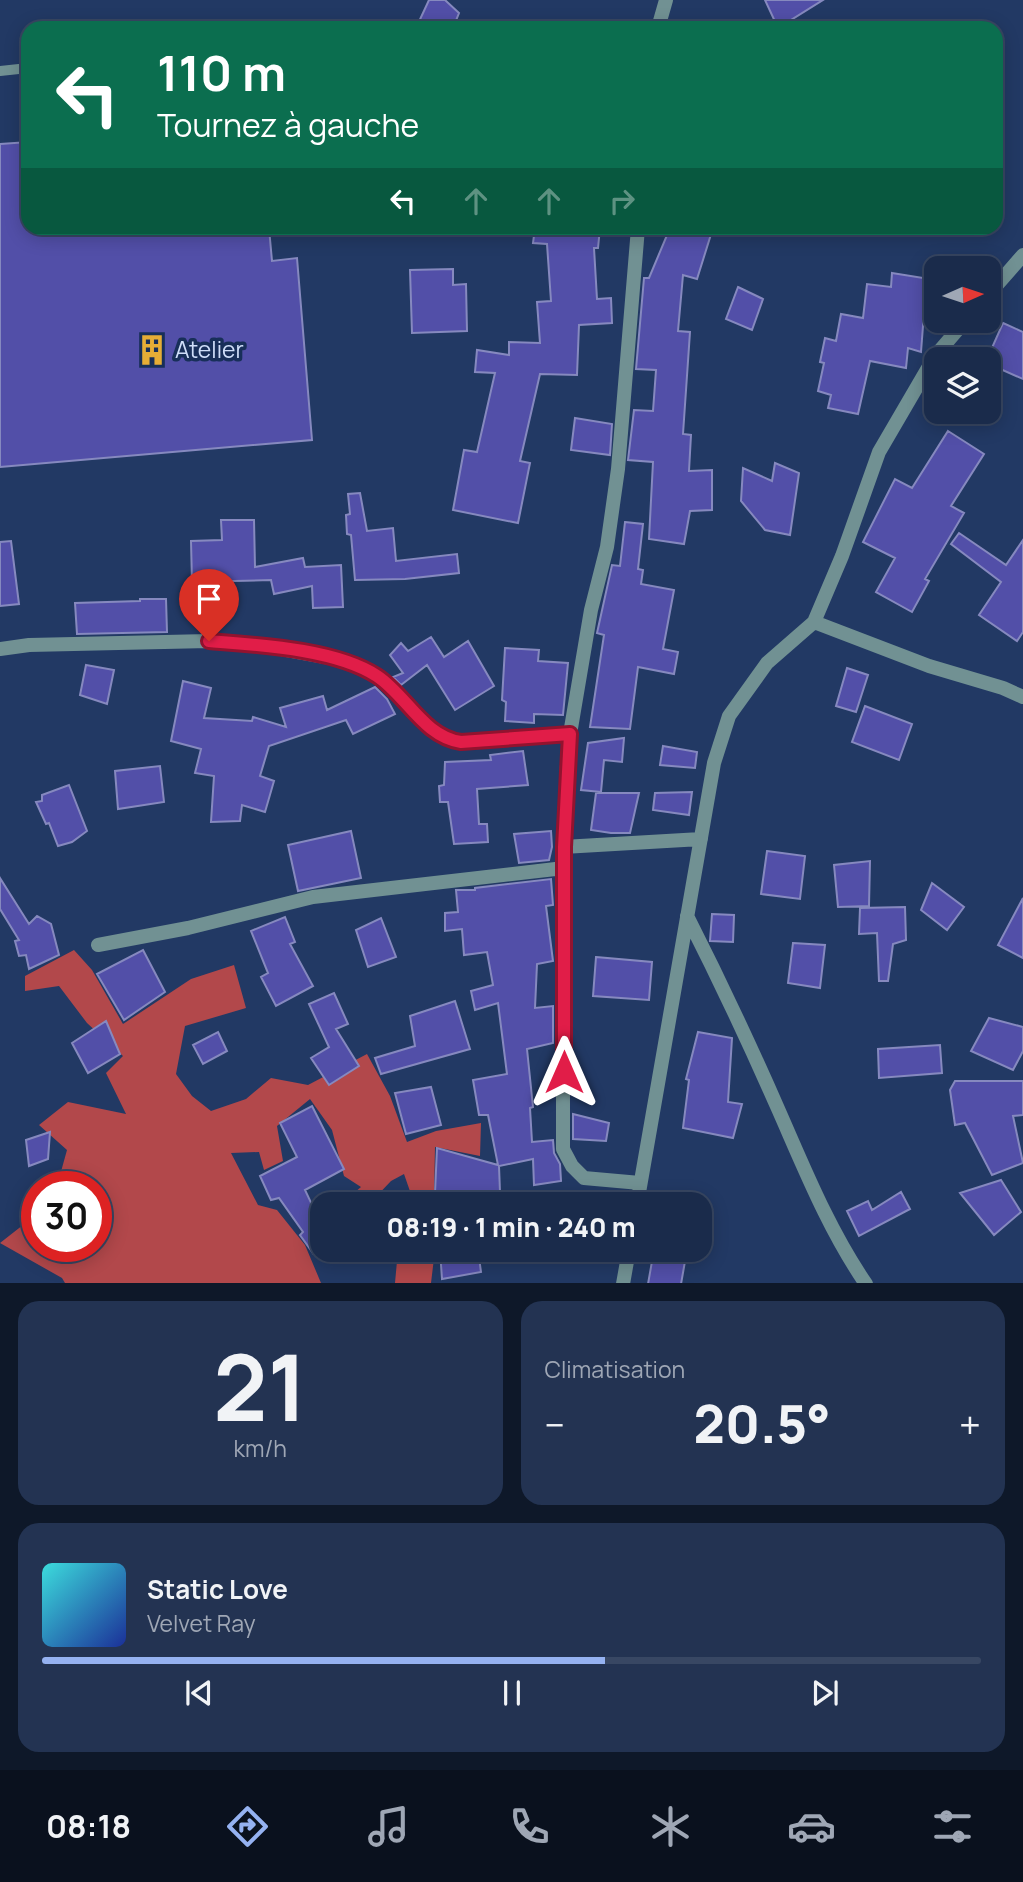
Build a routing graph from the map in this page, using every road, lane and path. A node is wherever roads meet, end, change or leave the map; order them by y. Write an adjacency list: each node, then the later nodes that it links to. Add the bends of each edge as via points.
1 (666, 0): 2 (street)
2 (660, 21)
3 (21, 69): 4 (lane)
4 (0, 71)
5 (637, 235): 12 (street, via 618,469)
6 (1023, 255): 7 (street)
7 (1001, 280)
8 (954, 333): 9 (street, via 935,356 879,452)
9 (814, 622): 11 (street); 13 (street, via 767,663 729,716 714,763)
10 (0, 649): 12 (street, via 209,641 265,646 348,661 379,677 449,740)
11 (1023, 697)
12 (570, 734): 14 (street)
13 (701, 839): 14 (street); 16 (street)
14 (564, 847): 15 (street)
15 (564, 868): 17 (street, via 313,897); 18 (street, via 563,1149 584,1178)
16 (687, 916): 18 (street); 22 (street, via 729,999 822,1210)
17 (98, 945)
18 (640, 1183): 19 (street)
19 (638, 1192)
20 (627, 1262): 21 (street)
21 (623, 1283)
22 (866, 1283)

